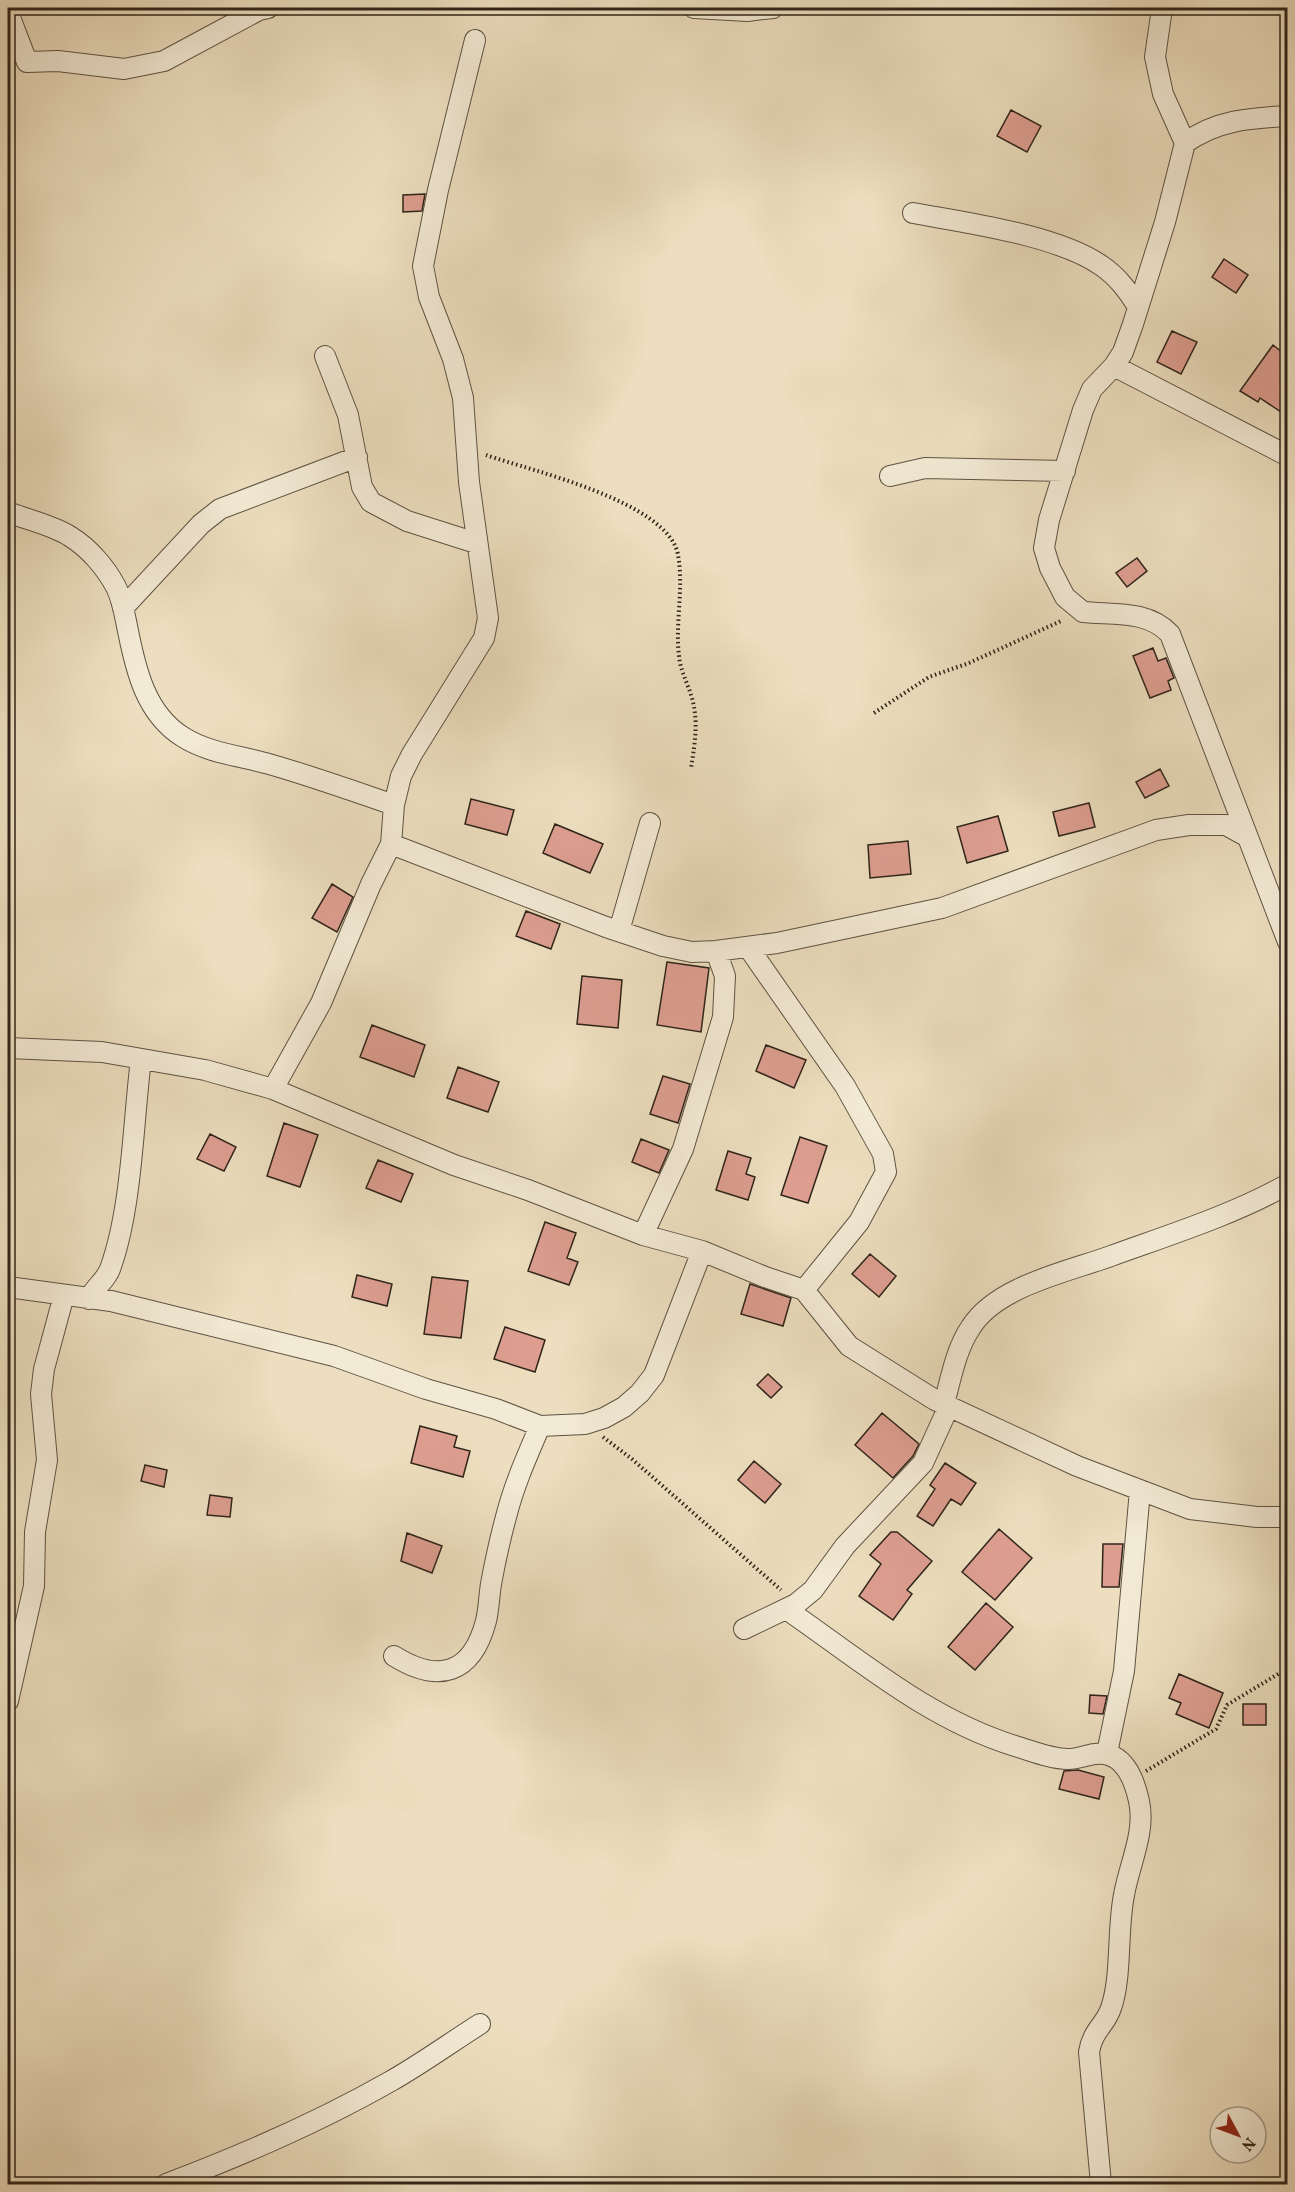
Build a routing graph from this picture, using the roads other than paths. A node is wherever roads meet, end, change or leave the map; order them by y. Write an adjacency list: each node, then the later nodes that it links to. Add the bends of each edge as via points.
1 (268, 8): 5 (street, via 259,9 164,61 124,69 27,62)
2 (694, 8): 3 (street)
3 (773, 8)
4 (1162, 8): 8 (street, via 1155,57 1163,94)
5 (8, 12)
6 (475, 40): 18 (street, via 423,266 429,297 463,398)
7 (1287, 116): 8 (street, via 1219,124)
8 (1185, 143): 10 (street)
9 (913, 213): 10 (street, via 1028,238 1086,257 1122,282)
10 (1138, 307): 12 (street, via 1123,352)
11 (325, 356): 14 (street, via 348,415)
12 (1114, 366): 13 (street); 15 (street, via 1092,389)
13 (1287, 456)
14 (357, 457): 18 (street, via 362,487 371,502 407,521); 19 (street, via 220,508)
15 (1065, 471): 16 (street, via 926,468); 22 (street, via 1044,548 1050,568 1065,597 1083,612 1146,617 1159,622 1170,634)
16 (890, 476)
17 (8, 512): 19 (street, via 70,536 88,551 116,588)
18 (476, 543): 20 (street, via 488,618 484,638 412,754 401,776)
19 (123, 608): 20 (street, via 145,694 163,720 182,737 206,748 310,776)
20 (394, 805): 23 (street)
21 (650, 823): 24 (street)
22 (1246, 836): 25 (street); 26 (street, via 1226,825 1156,830 942,908)
23 (391, 844): 24 (street); 30 (street, via 321,1003)
24 (619, 931): 27 (street, via 692,952)
25 (1287, 942)
26 (748, 947): 27 (street); 35 (street, via 845,1086 883,1154 886,1172 860,1222)
27 (716, 951): 32 (street, via 725,976 723,1017 683,1149)
28 (8, 1047): 29 (street, via 102,1052)
29 (141, 1059): 30 (street, via 205,1070); 37 (street, via 120,1234 109,1272)
30 (273, 1089): 32 (street, via 454,1165)
31 (1287, 1184): 38 (street, via 1189,1227 1037,1282 994,1302 971,1326 963,1342)
32 (644, 1235): 33 (street)
33 (702, 1251): 35 (street); 39 (street, via 654,1375 624,1407 585,1424)
34 (8, 1287): 36 (street)
35 (804, 1290): 38 (street, via 849,1346)
36 (64, 1295): 37 (street); 45 (street, via 41,1394 47,1460 35,1532 34,1586)
37 (89, 1299): 39 (street, via 157,1311 334,1356)
38 (947, 1405): 40 (street, via 1077,1466); 42 (street, via 923,1463 845,1546 813,1590)
39 (540, 1426): 44 (street, via 506,1515 478,1645 456,1669 440,1673 413,1668)
40 (1140, 1490): 41 (street, via 1190,1509); 46 (street, via 1124,1671)
41 (1287, 1517)
42 (791, 1607): 43 (street); 46 (street, via 926,1708 966,1729 1067,1759)
43 (744, 1629)
44 (394, 1656)
45 (8, 1701)
46 (1107, 1754): 49 (street, via 1124,1763 1140,1804 1137,1848 1124,1894 1111,2008 1091,2038 1089,2052)
47 (480, 2024): 48 (street, via 392,2080 327,2114 232,2159)
48 (166, 2184)
49 (1101, 2184)

